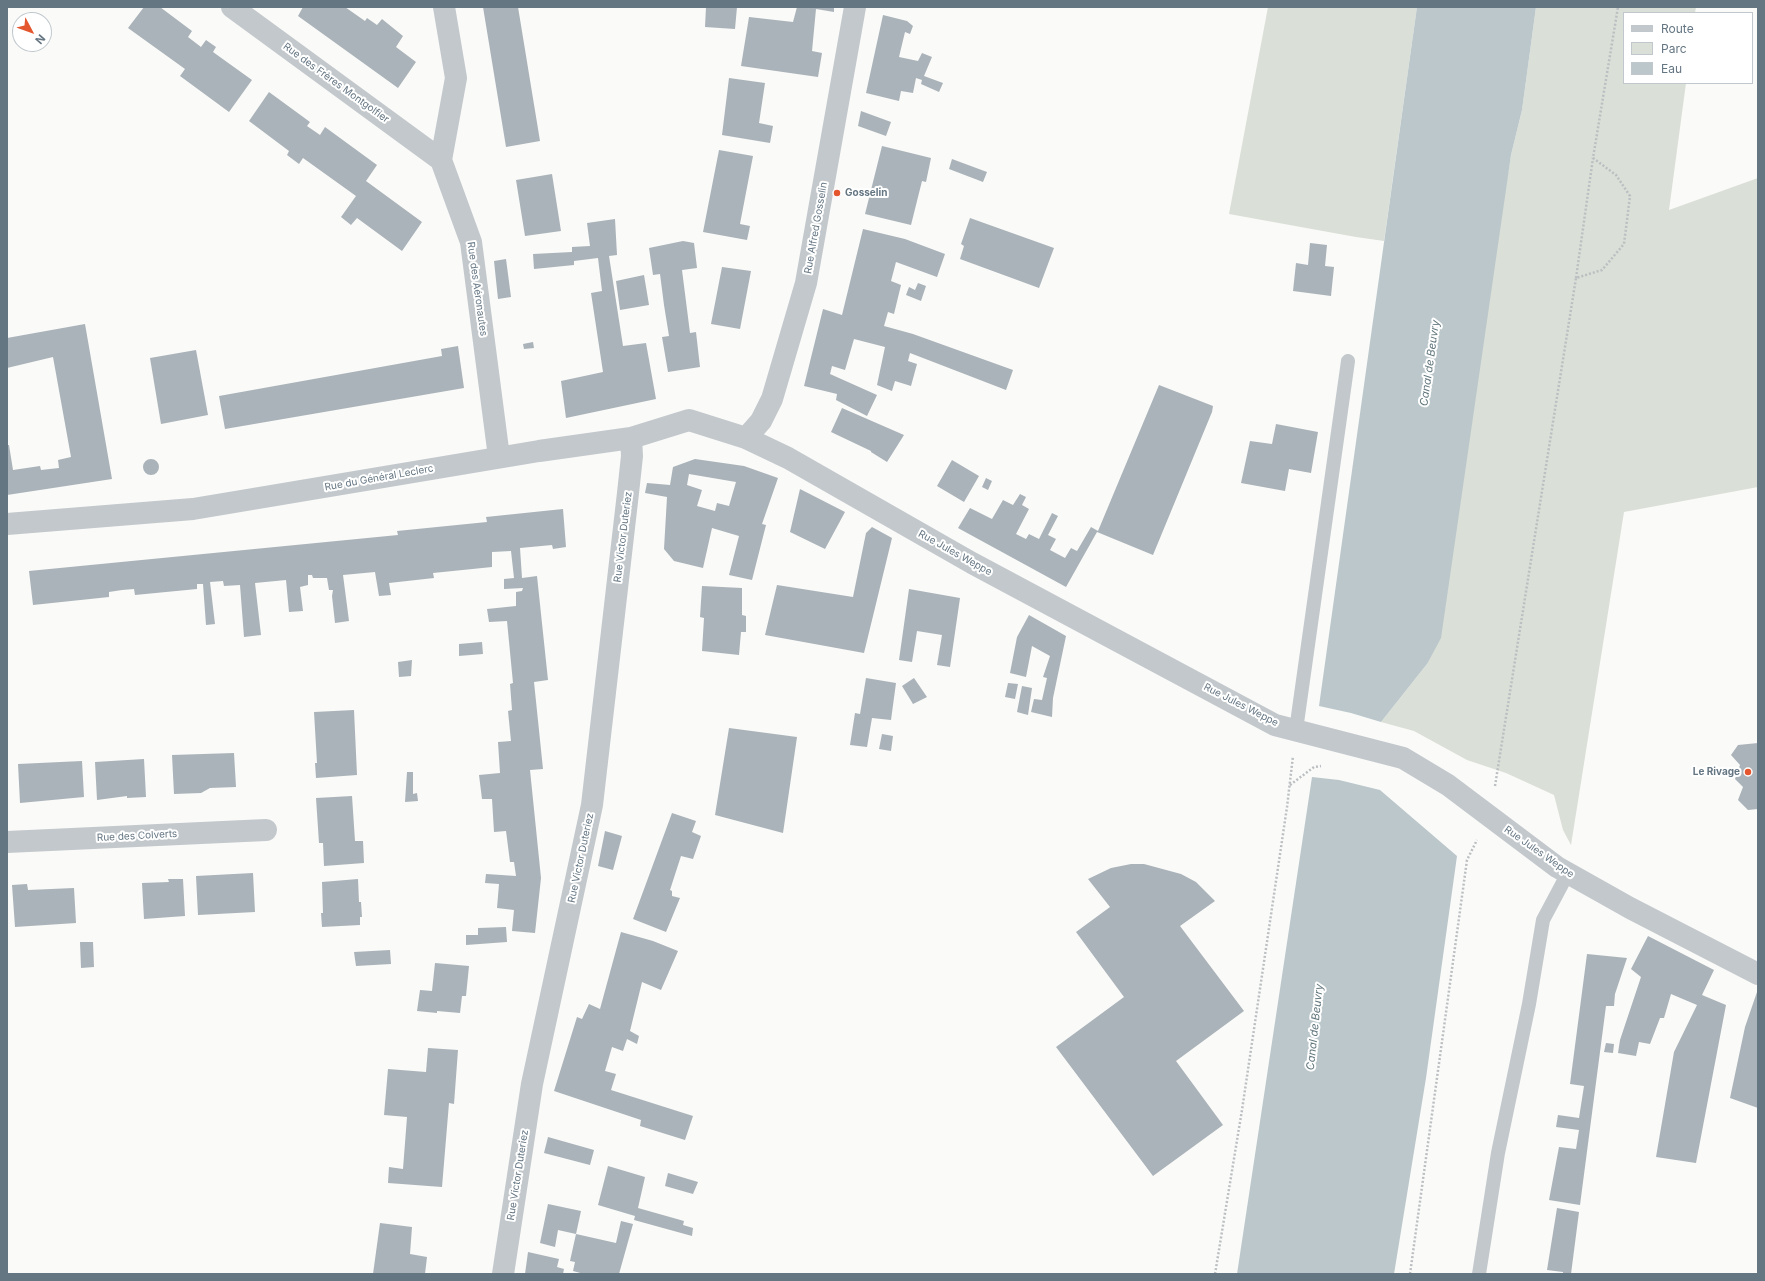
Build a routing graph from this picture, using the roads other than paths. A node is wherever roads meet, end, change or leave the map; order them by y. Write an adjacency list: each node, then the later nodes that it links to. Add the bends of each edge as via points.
1 (232, 7): 4 (street, Rue des Frères Montgolfier)
2 (444, 7): 4 (street, via 456,78)
3 (855, 7): 7 (street, Rue Alfred Gosselin, via 806,283 772,400 761,421)
4 (441, 160): 8 (street, Rue des Aéronautes, via 471,242)
5 (1348, 361): 10 (lane)
6 (631, 438): 7 (street, Rue du Général Leclerc, via 689,420); 8 (street, Rue du Général Leclerc); 15 (street, Rue Victor Duteriez, via 628,494 592,805 532,1084)
7 (746, 438): 10 (street, Rue Jules Weppe, via 788,458 972,563 1254,713 1275,724)
8 (499, 458): 9 (street, Rue du Général Leclerc, via 193,509)
9 (7, 524)
10 (1296, 730): 13 (street, Rue Jules Weppe, via 1403,758 1448,785)
11 (266, 830): 12 (street, Rue des Colverts)
12 (7, 842)
13 (1568, 873): 14 (street, Rue Jules Weppe); 16 (lane, via 1543,920 1529,1004 1498,1153)
14 (1758, 974)
15 (503, 1274)
16 (1479, 1274)

